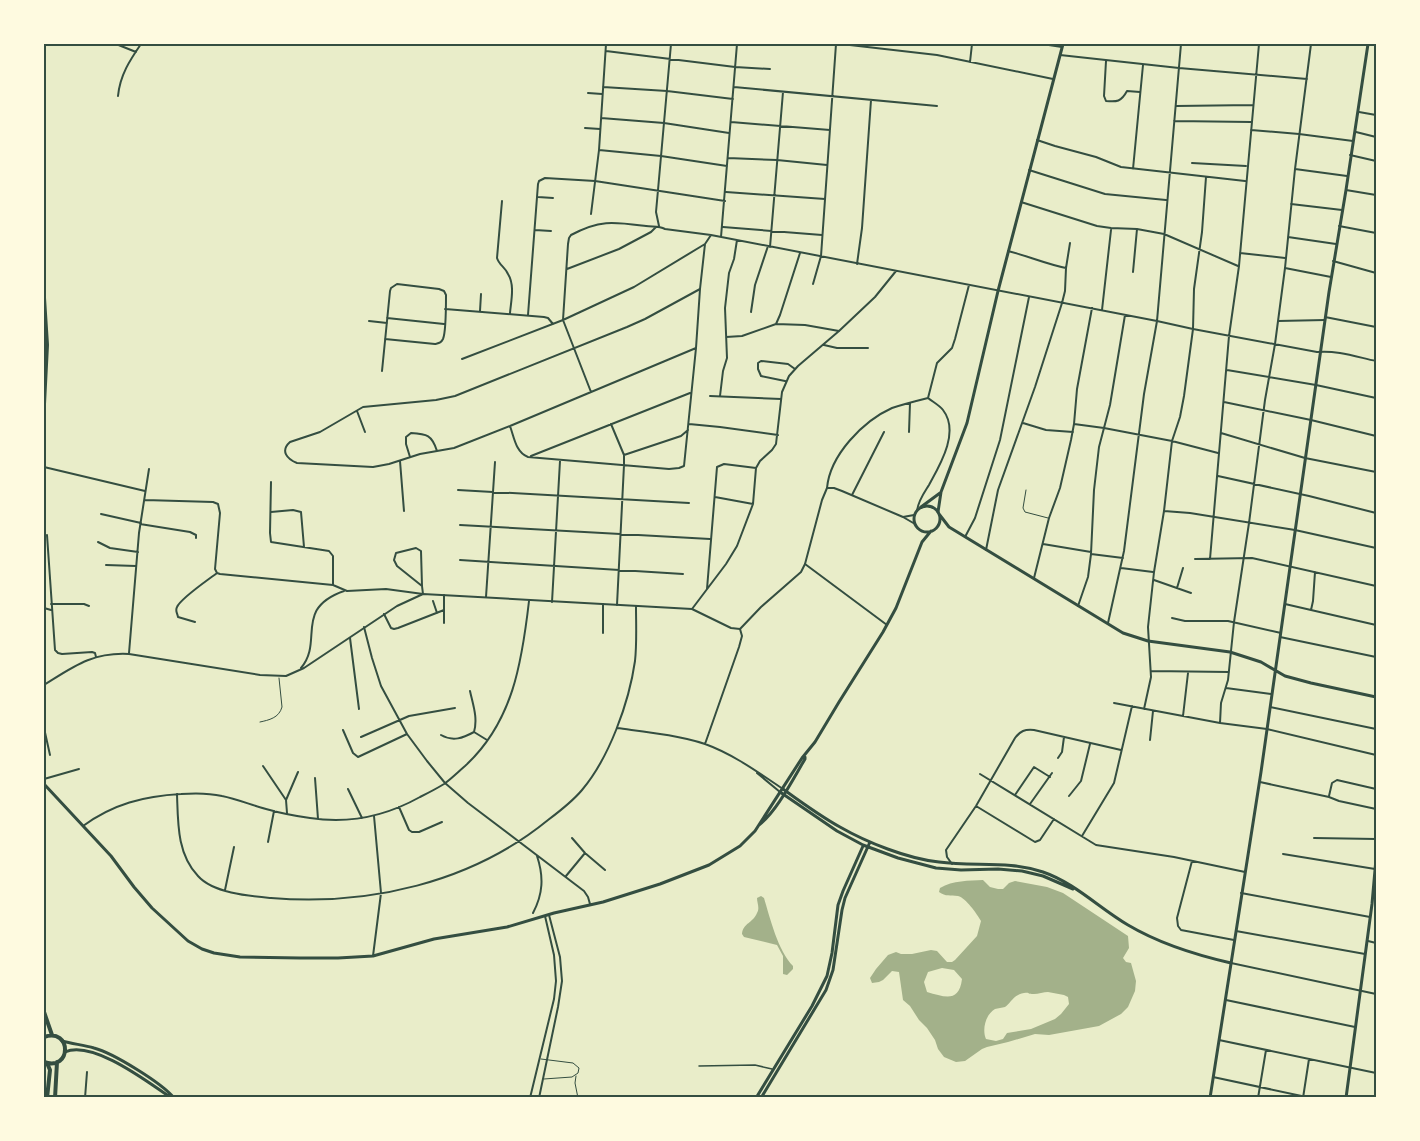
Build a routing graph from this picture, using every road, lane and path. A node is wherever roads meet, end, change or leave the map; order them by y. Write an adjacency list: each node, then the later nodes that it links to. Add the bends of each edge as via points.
1 (116, 44): 16 (street)
2 (141, 44): 16 (street)
3 (606, 44): 15 (street)
4 (671, 44): 18 (street)
5 (737, 44): 22 (street)
6 (836, 44): 36 (street)
7 (841, 44): 20 (street)
8 (972, 44): 20 (street)
9 (1042, 44): 14 (street)
10 (1180, 44): 23 (street)
11 (1259, 44): 25 (street)
12 (1311, 44): 26 (street)
13 (1368, 44): 42 (main road)
14 (1062, 45): 17 (main road)
15 (606, 51): 18 (street); 28 (street)
16 (136, 52): 35 (street, via 123,73)
17 (1060, 55): 19 (street); 27 (main road)
18 (670, 59): 22 (street); 30 (street)
19 (1106, 61): 21 (street); 32 (street, via 1106,101 1118,102 1127,91)
20 (970, 62): 27 (street)
21 (1143, 65): 23 (street); 32 (street)
22 (735, 67): 24 (street); 29 (street)
23 (1179, 68): 25 (street); 41 (street)
24 (770, 69)
25 (1256, 74): 26 (street); 39 (street)
26 (1307, 79): 56 (street)
27 (1053, 80): 58 (main road)
28 (603, 87): 30 (street); 34 (street)
29 (734, 87): 31 (street); 37 (street)
30 (667, 91): 37 (street); 48 (street)
31 (783, 92): 36 (street); 49 (street)
32 (1140, 92): 70 (street)
33 (588, 93): 34 (street)
34 (602, 94): 44 (street)
35 (118, 96)
36 (833, 96): 38 (street); 52 (street)
37 (733, 99): 46 (street)
38 (871, 100): 40 (street); 119 (street)
39 (1253, 105): 41 (street); 47 (street)
40 (937, 106)
41 (1176, 106): 45 (street)
42 (1357, 111): 43 (street); 54 (main road)
43 (1377, 115)
44 (601, 118): 48 (street); 51 (street)
45 (1174, 121): 47 (street); 73 (street)
46 (731, 122): 49 (street); 55 (street)
47 (1251, 122): 53 (street)
48 (664, 123): 55 (street); 62 (street)
49 (780, 126): 52 (street); 64 (street)
50 (585, 128): 51 (street)
51 (600, 129): 60 (street)
52 (830, 130): 67 (street)
53 (1251, 130): 56 (street); 69 (street)
54 (1354, 132): 57 (street); 59 (main road)
55 (730, 133): 63 (street)
56 (1299, 134): 59 (street); 71 (street)
57 (1377, 137)
58 (1037, 140): 70 (street); 72 (main road)
59 (1353, 141): 61 (main road)
60 (598, 150): 62 (street); 76 (street)
61 (1350, 155): 65 (street); 74 (main road)
62 (661, 156): 68 (street); 78 (street)
63 (728, 158): 64 (street); 68 (street)
64 (777, 160): 67 (street); 82 (street)
65 (1377, 160)
66 (1192, 163): 69 (street)
67 (828, 165): 85 (street)
68 (728, 166): 80 (street)
69 (1247, 166): 77 (street)
70 (1133, 169): 73 (street)
71 (1295, 169): 74 (street); 90 (street)
72 (1029, 171): 86 (street, via 1105,194); 89 (main road)
73 (1170, 172): 75 (street); 86 (street)
74 (1347, 176): 79 (main road)
75 (1206, 177): 77 (street); 112 (street)
76 (595, 181): 78 (street); 83 (street, via 545,178 539,181); 92 (street)
77 (1246, 181): 115 (street)
78 (658, 190): 88 (street); 93 (street)
79 (1346, 190): 81 (street); 91 (main road)
80 (726, 192): 82 (street); 88 (street)
81 (1377, 195)
82 (774, 196): 85 (street); 100 (street)
83 (538, 197): 84 (street); 98 (street)
84 (553, 198)
85 (825, 199): 104 (street)
86 (1167, 200): 102 (street)
87 (502, 201): 141 (street, via 497,258 510,277)
88 (725, 201): 95 (street)
89 (1021, 202): 96 (street); 113 (main road)
90 (1291, 204): 91 (street); 106 (street)
91 (1342, 210): 94 (main road)
92 (591, 213)
93 (658, 226): 103 (street); 123 (street, via 619,249); 123 (street, via 607,222 578,231 569,238)
94 (1339, 226): 101 (street); 110 (main road)
95 (723, 228): 100 (street); 105 (street)
96 (1111, 228): 97 (street); 138 (street)
97 (1137, 229): 102 (street); 125 (street)
98 (535, 230): 99 (street); 142 (street)
99 (551, 231)
100 (771, 231): 104 (street); 111 (street)
101 (1377, 233)
102 (1164, 234): 112 (street); 148 (street)
103 (711, 235): 105 (street); 109 (street)
104 (822, 235): 116 (street)
105 (721, 237): 107 (street)
106 (1288, 237): 110 (street); 117 (street)
107 (737, 240): 111 (street); 158 (street, via 725,308)
108 (1070, 243): 121 (street)
109 (705, 244): 130 (street); 146 (street, via 634,287)
110 (1336, 244): 118 (main road)
111 (769, 247): 114 (street); 140 (street, via 755,285)
112 (1200, 249): 120 (street); 155 (street)
113 (1008, 251): 121 (street); 131 (main road)
114 (800, 253): 116 (street); 153 (street)
115 (1240, 253): 117 (street); 120 (street)
116 (821, 256): 119 (street); 128 (street)
117 (1286, 258): 122 (street)
118 (1334, 261): 126 (street); 127 (main road)
119 (857, 264): 124 (street)
120 (1239, 266): 157 (street)
121 (1066, 268): 135 (street)
122 (1285, 268): 127 (street); 149 (street)
123 (567, 269): 146 (street)
124 (896, 271): 129 (street); 156 (street)
125 (1133, 272)
126 (1377, 273)
127 (1331, 277): 145 (main road)
128 (813, 284)
129 (969, 285): 131 (street); 181 (street, via 952,348 937,363)
130 (700, 288): 163 (street); 165 (street, via 645,319)
131 (998, 291): 133 (street); 229 (main road, via 967,423)
132 (481, 294): 139 (street)
133 (1029, 297): 135 (street); 263 (street, via 1000,440)
134 (44, 298): 161 (highway)
135 (1062, 303): 137 (street); 190 (street)
136 (445, 309): 139 (street); 144 (street, via 446,295 442,290 397,284 390,291); 151 (street)
137 (1092, 309): 138 (street); 193 (street)
138 (1102, 310): 143 (street)
139 (480, 311): 141 (street)
140 (751, 312)
141 (510, 314): 142 (street)
142 (528, 315): 152 (street, via 548,318)
143 (1125, 315): 148 (street); 195 (street)
144 (387, 318): 150 (street); 151 (street)
145 (1325, 319): 149 (street); 154 (street); 166 (main road)
146 (563, 320): 152 (street); 165 (street)
147 (369, 321): 150 (street)
148 (1157, 321): 155 (street); 203 (street)
149 (1278, 321): 160 (street)
150 (387, 323): 159 (street)
151 (444, 324): 159 (street, via 439,343)
152 (553, 324): 168 (street)
153 (776, 324): 156 (street); 158 (street, via 742,336)
154 (1377, 327)
155 (1193, 329): 157 (street); 205 (street, via 1184,396)
156 (839, 331): 162 (street)
157 (1229, 336): 160 (street); 172 (street)
158 (726, 337): 180 (street, via 727,358)
159 (385, 339): 173 (street)
160 (1275, 344): 166 (street); 174 (street)
161 (45, 345): 170 (highway)
162 (823, 345): 164 (street); 171 (street)
163 (696, 348): 177 (street); 178 (street)
164 (868, 348)
165 (575, 349): 177 (street); 187 (street, via 445,399 363,407)
166 (1321, 351): 169 (street); 176 (main road)
167 (44, 357): 170 (highway)
168 (462, 358)
169 (1377, 361)
170 (47, 366): 186 (highway)
171 (795, 369): 175 (street); 175 (street, via 788,364 758,363 761,376)
172 (1227, 370): 174 (street); 184 (street)
173 (382, 371)
174 (1268, 377): 176 (street); 188 (street)
175 (785, 381): 183 (street)
176 (1316, 385): 182 (street); 189 (main road)
177 (591, 392): 194 (street)
178 (692, 393): 191 (street); 192 (street)
179 (710, 396): 180 (street)
180 (720, 396): 183 (street)
181 (928, 398): 185 (street); 240 (street, via 945,414 949,434 942,461)
182 (1377, 398)
183 (781, 399): 202 (street)
184 (1223, 402): 188 (street); 201 (street)
185 (910, 403): 199 (street); 224 (street, via 881,414 860,430 842,450 829,475)
186 (44, 404)
187 (357, 411): 197 (street); 214 (street, via 320,432 291,442 286,446 287,458 297,463 367,467)
188 (1263, 411): 189 (street); 206 (street)
189 (1311, 420): 204 (street); 212 (main road)
190 (1022, 422): 200 (street, via 1046,430); 271 (street, via 998,490)
191 (611, 424): 209 (street); 211 (street)
192 (689, 424): 196 (street); 202 (street)
193 (1074, 424): 195 (street); 200 (street)
194 (510, 426): 207 (street); 211 (street, via 520,452)
195 (1104, 428): 203 (street); 273 (street, via 1094,490)
196 (688, 430): 209 (street, via 681,436); 216 (street, via 684,466 669,469)
197 (365, 432)
198 (884, 432): 231 (street)
199 (909, 432)
200 (1073, 432): 248 (street)
201 (1221, 433): 206 (street); 208 (street)
202 (778, 435): 219 (street, via 775,447)
203 (1139, 435): 205 (street); 276 (street)
204 (1377, 436)
205 (1172, 441): 208 (street); 241 (street)
206 (1259, 444): 212 (street); 223 (street)
207 (437, 451): 210 (street); 210 (street, via 429,436 411,433 406,437)
208 (1219, 453): 221 (street)
209 (624, 455): 216 (street)
210 (410, 457): 214 (street)
211 (528, 457): 213 (street)
212 (1305, 458): 220 (street); 230 (main road)
213 (560, 460): 216 (street); 232 (street)
214 (400, 461): 239 (street)
215 (495, 462): 228 (street)
216 (624, 465): 235 (street)
217 (44, 467): 227 (street)
218 (149, 468): 227 (street)
219 (756, 468): 233 (street, via 718,465); 237 (street)
220 (1377, 472)
221 (1218, 476): 223 (street); 249 (street)
222 (271, 482): 242 (street)
223 (1254, 484): 230 (street); 250 (street)
224 (827, 489): 231 (street); 282 (street)
225 (458, 490): 228 (street)
226 (1026, 490): 248 (lane, via 1025,512)
227 (145, 491): 234 (street)
228 (493, 492): 232 (street); 254 (street)
229 (941, 492): 238 (main road); 243 (main road)
230 (1300, 494): 244 (street); 258 (main road)
231 (852, 495): 247 (street)
232 (557, 496): 235 (street); 259 (street)
233 (715, 497): 237 (street); 265 (street)
234 (145, 500): 251 (street); 292 (street, via 218,504)
235 (623, 500): 236 (street); 261 (street)
236 (689, 503)
237 (753, 504): 300 (street, via 737,546)
238 (921, 507): 240 (main road); 243 (main road, via 929,506)
239 (404, 511)
240 (917, 511): 246 (main road)
241 (1164, 511): 249 (street); 290 (street)
242 (271, 512): 269 (street, via 271,542); 269 (street, via 301,512)
243 (938, 513): 255 (main road); 256 (main road)
244 (1377, 513)
245 (101, 514): 251 (street)
246 (914, 515): 247 (street); 252 (main road)
247 (903, 518): 252 (street)
248 (1049, 518): 268 (street)
249 (1213, 518): 250 (street); 279 (street)
250 (1249, 523): 258 (street); 277 (street)
251 (140, 524): 264 (street, via 190,532); 272 (street)
252 (915, 524): 257 (main road)
253 (460, 525): 254 (street)
254 (491, 526): 259 (street); 281 (street)
255 (937, 526): 256 (main road); 260 (main road)
256 (949, 527): 263 (main road)
257 (921, 530): 260 (main road); 267 (main road)
258 (1295, 530): 270 (street); 286 (main road)
259 (555, 531): 261 (street); 284 (street)
260 (931, 531): 267 (main road)
261 (621, 534): 265 (street); 289 (street)
262 (47, 535): 275 (street)
263 (965, 537): 271 (main road)
264 (196, 538)
265 (710, 539): 300 (street)
266 (98, 542): 272 (street)
267 (922, 542): 328 (main road)
268 (1043, 544): 273 (street); 294 (street)
269 (303, 547): 296 (street, via 332,553)
270 (1377, 548)
271 (986, 550): 294 (main road)
272 (138, 552): 285 (street)
273 (1091, 553): 276 (street); 315 (street)
274 (44, 555): 275 (street)
275 (48, 556): 309 (street)
276 (1123, 558): 287 (street)
277 (1243, 558): 279 (street); 286 (street); 325 (street)
278 (1196, 559): 279 (street)
279 (1210, 559)
280 (460, 560): 281 (street)
281 (489, 562): 284 (street); 305 (street)
282 (805, 564): 328 (street); 331 (street)
283 (106, 565): 285 (street)
284 (554, 565): 289 (street); 308 (street)
285 (136, 566): 337 (street)
286 (1290, 566): 291 (street); 311 (main road)
287 (1120, 568): 290 (street); 327 (street)
288 (1183, 568): 299 (street)
289 (619, 569): 293 (street); 312 (street)
290 (1154, 572): 295 (street)
291 (1315, 572): 298 (street); 320 (street)
292 (217, 573): 296 (street); 324 (street, via 177,607 178,616)
293 (683, 574)
294 (1033, 579): 315 (main road)
295 (1154, 580): 299 (street); 335 (street)
296 (333, 585): 301 (street)
297 (422, 586): 297 (street, via 421,551 416,548 396,553 397,566); 303 (street)
298 (1377, 586)
299 (1177, 588): 302 (street)
300 (707, 589): 317 (street)
301 (344, 591): 303 (street, via 386,589); 340 (street, via 335,594 314,614 309,655)
302 (1191, 592)
303 (423, 594): 304 (street); 322 (street)
304 (444, 595): 305 (street); 319 (street)
305 (486, 598): 306 (street)
306 (529, 600): 308 (street); 372 (street, via 514,685)
307 (433, 601): 321 (street)
308 (552, 602): 310 (street)
309 (51, 604): 313 (street); 318 (street)
310 (603, 604): 312 (street); 332 (street)
311 (1285, 604): 320 (street); 333 (main road)
312 (617, 605): 314 (street)
313 (89, 606)
314 (636, 606): 317 (street); 363 (street, via 634,664)
315 (1078, 606): 327 (main road)
316 (44, 608): 318 (street)
317 (692, 609): 331 (street)
318 (51, 610): 338 (street, via 56,652 92,652)
319 (444, 610): 321 (street); 326 (street)
320 (1311, 610): 329 (street)
321 (437, 613): 322 (street, via 394,629)
322 (384, 614): 330 (street)
323 (1172, 618): 325 (street)
324 (195, 622)
325 (1234, 622): 333 (street); 336 (street)
326 (444, 623)
327 (1107, 624): 335 (main road)
328 (887, 625): 396 (main road)
329 (1377, 625)
330 (364, 627): 334 (street); 359 (street, via 381,686)
331 (740, 629): 375 (street, via 739,647)
332 (603, 633)
333 (1281, 635): 339 (street); 342 (main road)
334 (350, 636): 340 (street); 355 (street)
335 (1148, 641): 336 (main road); 341 (street)
336 (1230, 652): 342 (main road); 343 (street)
337 (129, 654): 338 (street); 345 (street)
338 (96, 657): 346 (street)
339 (1377, 657)
340 (299, 671): 345 (street)
341 (1151, 671): 344 (street); 356 (street)
342 (1276, 671): 349 (main road); 350 (main road)
343 (1228, 672): 344 (street); 347 (street)
344 (1188, 673): 358 (street)
345 (279, 676): 360 (lane, via 281,712)
346 (44, 685)
347 (1226, 688): 349 (street); 361 (street)
348 (470, 691): 367 (street, via 476,716)
349 (1272, 694): 353 (main road)
350 (1377, 697)
351 (1114, 703): 352 (street)
352 (1132, 706): 356 (street); 376 (street)
353 (1270, 707): 364 (main road); 365 (street)
354 (455, 708): 359 (street)
355 (359, 709)
356 (1144, 709): 357 (street)
357 (1153, 711): 358 (street); 373 (street)
358 (1183, 716): 361 (street)
359 (399, 721): 368 (street); 370 (street)
360 (260, 722)
361 (1220, 723): 364 (street)
362 (44, 728): 377 (street)
363 (617, 728): 375 (street); 419 (street, via 600,764 576,798)
364 (1267, 729): 378 (street); 391 (main road)
365 (1377, 729)
366 (343, 730): 368 (street, via 358,757)
367 (474, 732): 369 (street, via 454,740); 372 (street)
368 (407, 734): 392 (street)
369 (441, 735)
370 (361, 737)
371 (1064, 737): 374 (street); 379 (street); 390 (street, via 1030,730 1020,732)
372 (488, 740): 392 (street)
373 (1150, 740)
374 (1090, 743): 376 (street); 399 (street, via 1081,780)
375 (705, 744): 396 (street, via 755,771)
376 (1121, 750): 414 (street, via 1114,783)
377 (50, 755)
378 (1377, 755)
379 (1058, 758)
380 (1037, 763): 382 (street)
381 (263, 766): 401 (street)
382 (1034, 767): 387 (street); 398 (street)
383 (79, 769): 389 (street)
384 (298, 772): 401 (street)
385 (1052, 773): 387 (street)
386 (980, 774): 390 (street)
387 (1050, 777): 402 (street)
388 (315, 778): 410 (street)
389 (44, 779)
390 (990, 780): 398 (street); 403 (street)
391 (1259, 782): 400 (street); 433 (main road)
392 (445, 783): 404 (street); 419 (street)
393 (44, 784): 413 (main road)
394 (348, 789): 409 (street)
395 (1377, 789): 400 (street, via 1337,780 1332,783)
396 (783, 792): 418 (main road); 422 (main road); 440 (main road, via 764,822 740,846 709,865)
397 (177, 794): 406 (street, via 220,795); 413 (street, via 119,805); 437 (street, via 179,833 185,854 198,876)
398 (1015, 795): 402 (street)
399 (1069, 796)
400 (1329, 797): 405 (street)
401 (285, 800): 407 (street)
402 (1030, 804): 411 (street)
403 (976, 806): 411 (street, via 1034,842 1039,841); 430 (street, via 946,850)
404 (399, 807): 408 (street); 412 (street, via 412,832)
405 (1377, 809)
406 (274, 811): 407 (street); 420 (street)
407 (288, 814): 410 (street)
408 (374, 816): 409 (street); 438 (street)
409 (362, 818): 410 (street)
410 (318, 819)
411 (1054, 819): 414 (street)
412 (442, 822)
413 (82, 826): 451 (main road, via 152,908 202,949 240,957)
414 (1082, 836): 429 (street, via 1096,845)
415 (572, 838): 425 (street)
416 (1314, 838): 417 (street)
417 (1377, 839)
418 (865, 840): 421 (main road); 422 (main road)
419 (519, 841): 427 (street); 438 (street, via 445,878)
420 (268, 842)
421 (870, 842): 424 (main road); 430 (main road, via 910,856)
422 (863, 846): 424 (main road); 444 (main road, via 843,891)
423 (234, 847): 437 (street)
424 (868, 848): 436 (main road, via 936,868 1022,871); 444 (main road)
425 (585, 853): 432 (street); 434 (street)
426 (1283, 854): 431 (street)
427 (537, 856): 434 (street); 442 (street, via 541,897)
428 (1377, 860): 431 (main road)
429 (1192, 861): 433 (street); 447 (street, via 1178,926 1181,930)
430 (952, 864): 436 (main road, via 1023,867 1055,877)
431 (1376, 869): 435 (main road)
432 (605, 870)
433 (1245, 872): 439 (main road)
434 (565, 877): 440 (street, via 584,891)
435 (1375, 882): 441 (main road)
436 (1075, 889): 452 (main road, via 1152,937)
437 (225, 890): 438 (street, via 284,899)
438 (381, 893): 451 (street)
439 (1241, 893): 445 (street); 446 (main road)
440 (590, 905): 443 (main road)
441 (1374, 905): 445 (main road)
442 (533, 914)
443 (547, 915): 451 (main road); 464 (street, via 556,981); 466 (street, via 562,981)
444 (839, 916): 471 (main road, via 827,976); 487 (main road, via 833,970 825,990)
445 (1370, 917): 448 (main road)
446 (1236, 931): 447 (main road); 450 (street)
447 (1234, 940): 452 (main road)
448 (1367, 941): 449 (street); 450 (main road)
449 (1377, 943)
450 (1365, 954): 453 (main road)
451 (372, 956)
452 (1231, 963): 453 (street); 455 (main road)
453 (1360, 991): 454 (street); 457 (main road)
454 (1377, 994)
455 (1225, 1000): 457 (street); 460 (main road)
456 (44, 1012): 458 (highway)
457 (1356, 1027): 470 (main road)
458 (52, 1035): 459 (highway); 461 (highway)
459 (44, 1036)
460 (1219, 1040): 462 (street); 475 (main road)
461 (62, 1041): 463 (highway); 482 (main road, via 116,1057)
462 (1266, 1050): 465 (street); 477 (street)
463 (65, 1052): 468 (highway); 482 (main road, via 80,1049 105,1056)
464 (539, 1058): 466 (lane); 483 (street)
465 (1309, 1059): 470 (street); 478 (street)
466 (547, 1060): 474 (lane, via 576,1064); 476 (street)
467 (45, 1062): 468 (highway); 479 (highway, via 50,1075)
468 (57, 1062): 480 (highway)
469 (699, 1066): 471 (street, via 755,1065)
470 (1351, 1067): 473 (street); 491 (main road)
471 (773, 1070): 486 (main road)
472 (87, 1072): 481 (street)
473 (1377, 1073)
474 (576, 1075): 476 (lane); 485 (lane)
475 (1213, 1077): 477 (street); 488 (main road)
476 (542, 1079): 484 (street)
477 (1260, 1086): 478 (street); 489 (street)
478 (1303, 1097): 490 (street)
479 (47, 1098)
480 (55, 1098)
481 (85, 1098)
482 (174, 1098)
483 (530, 1098)
484 (538, 1098)
485 (578, 1098)
486 (756, 1098)
487 (761, 1098)
488 (1210, 1098)
489 (1258, 1098)
490 (1311, 1098)
491 (1346, 1098)

